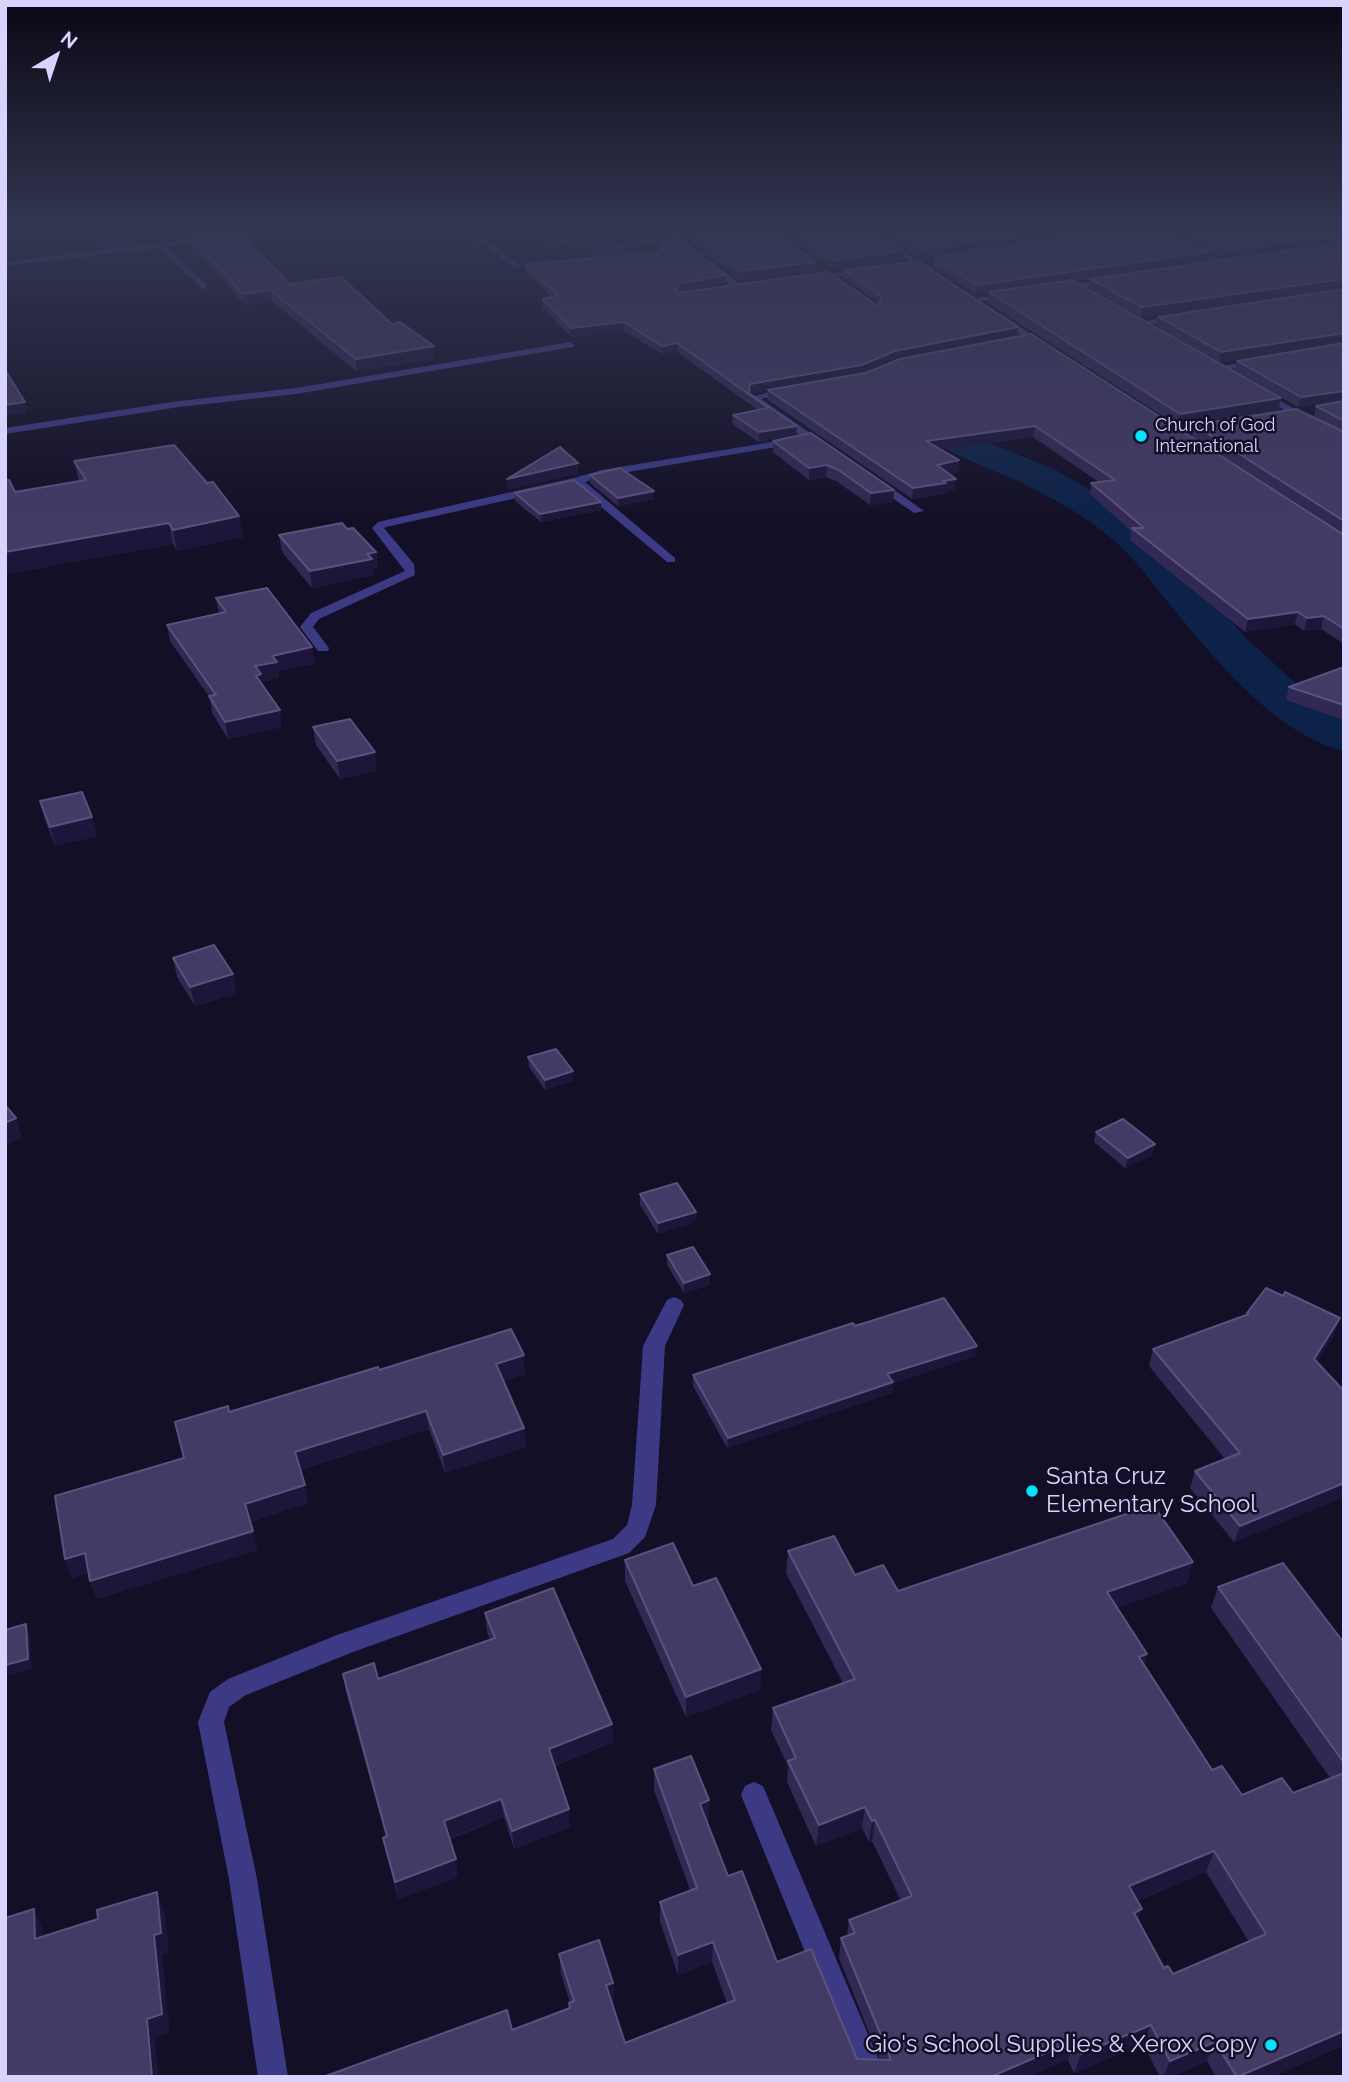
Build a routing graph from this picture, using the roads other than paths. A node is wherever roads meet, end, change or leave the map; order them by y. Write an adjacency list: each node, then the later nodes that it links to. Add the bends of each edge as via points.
1 (1019, 330): 2 (street)
2 (1030, 338): 3 (street); 5 (street)
3 (1018, 340)
4 (570, 345): 17 (street, via 296,391)
5 (1053, 353)
6 (1275, 359): 8 (street)
7 (1209, 362): 8 (street)
8 (1220, 368): 9 (street)
9 (1231, 375)
10 (804, 388): 20 (street, via 753,398)
11 (1252, 388): 13 (street)
12 (1320, 410): 13 (street)
13 (1296, 414): 14 (street); 21 (street)
14 (1272, 417)
15 (1166, 424): 18 (street)
16 (1226, 425): 18 (street)
17 (5, 431)
18 (1177, 432): 19 (street)
19 (1188, 438)
20 (811, 439): 22 (street); 24 (street, via 602,472)
21 (1344, 441)
22 (832, 453)
23 (865, 475): 25 (street)
24 (577, 481): 26 (street); 27 (street, via 382,524 377,528 411,572 315,616 306,626)
25 (918, 511)
26 (671, 561)
27 (323, 648)
28 (674, 1305): 30 (street, via 654,1346 651,1366 644,1505 637,1530 621,1546 346,1643 237,1686 219,1700 211,1722 243,1879)
29 (754, 1795): 31 (street)
30 (273, 2077)
31 (871, 2077)

